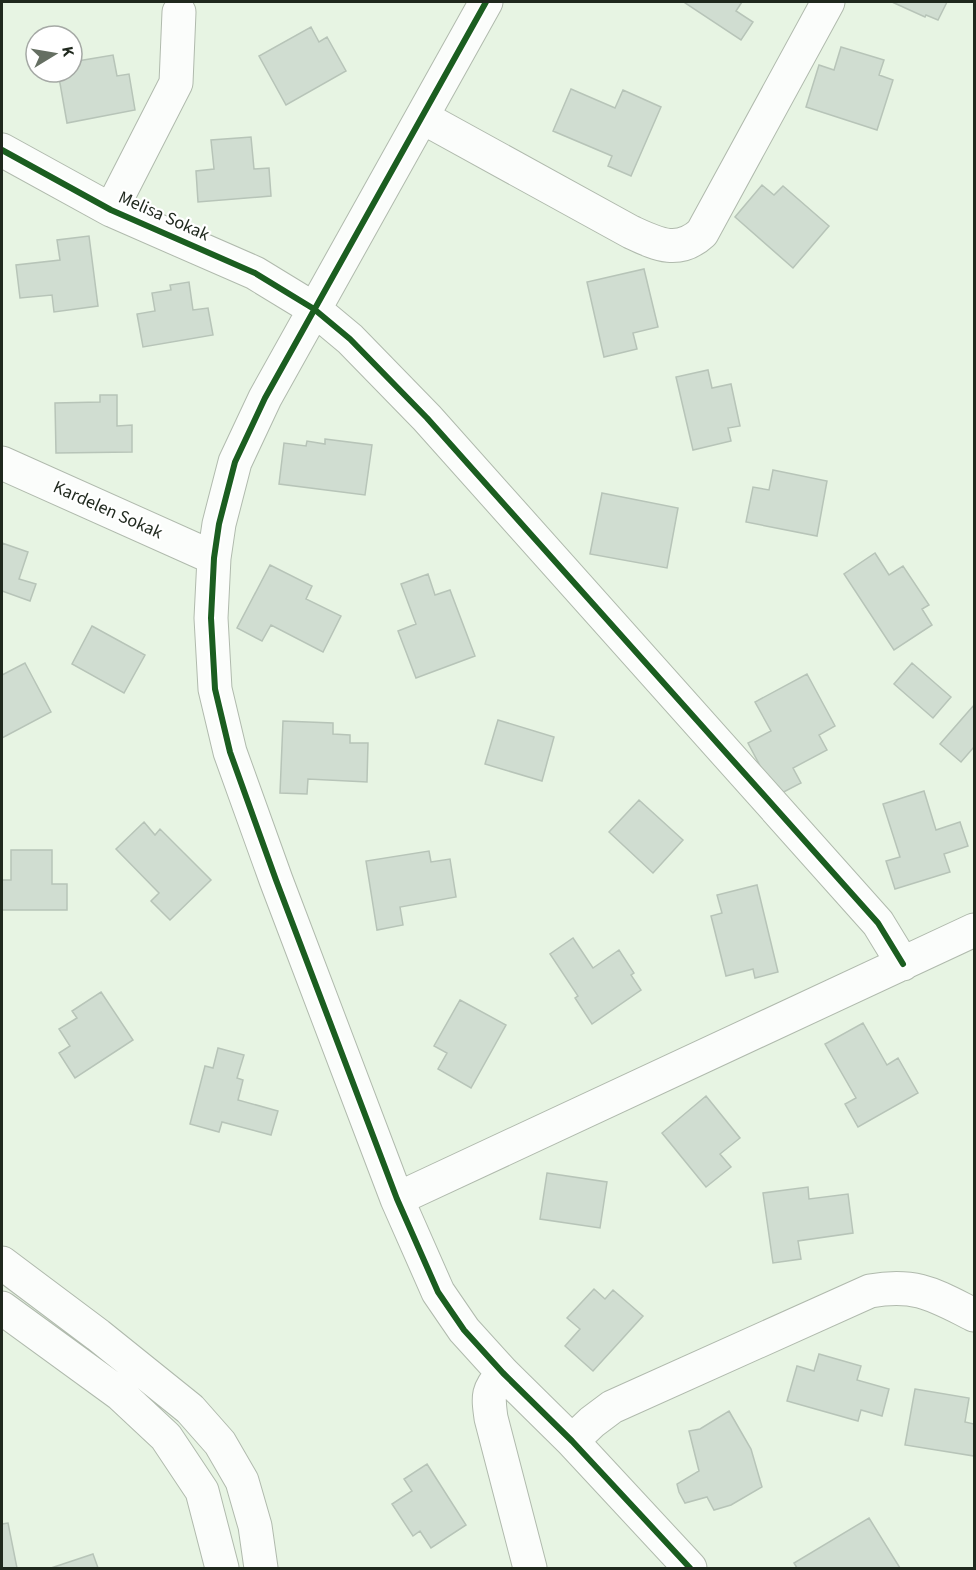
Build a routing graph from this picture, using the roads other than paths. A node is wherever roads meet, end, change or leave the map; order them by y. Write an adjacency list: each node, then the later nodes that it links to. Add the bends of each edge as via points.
1 (486, 2): 4 (street)
2 (828, 2): 4 (street, via 702,233 694,241 678,246 658,244 631,232)
3 (179, 12): 6 (street, via 176,83)
4 (422, 117): 7 (street)
5 (2, 150): 6 (street, Melisa Sokak)
6 (111, 210): 7 (street, Melisa Sokak, via 255,273)
7 (314, 309): 9 (street, via 265,398 236,462); 11 (street, Melisa Sokak, via 350,339 427,418 878,922)
8 (2, 463): 9 (street, Kardelen Sokak)
9 (214, 558): 12 (street, via 211,618 215,688 230,752)
10 (975, 930): 11 (street)
11 (903, 964): 12 (street)
12 (397, 1199): 16 (street, via 438,1292 464,1330)
13 (2, 1263): 19 (street, via 190,1409 242,1481 255,1526)
14 (2, 1308): 18 (street, via 120,1394 166,1437 202,1491)
15 (975, 1315): 17 (street, via 925,1291 891,1287 870,1291 612,1407)
16 (503, 1373): 17 (street); 20 (street, via 492,1385 491,1418)
17 (572, 1442): 21 (street)
18 (222, 1569)
19 (261, 1569)
20 (530, 1569)
21 (690, 1569)

